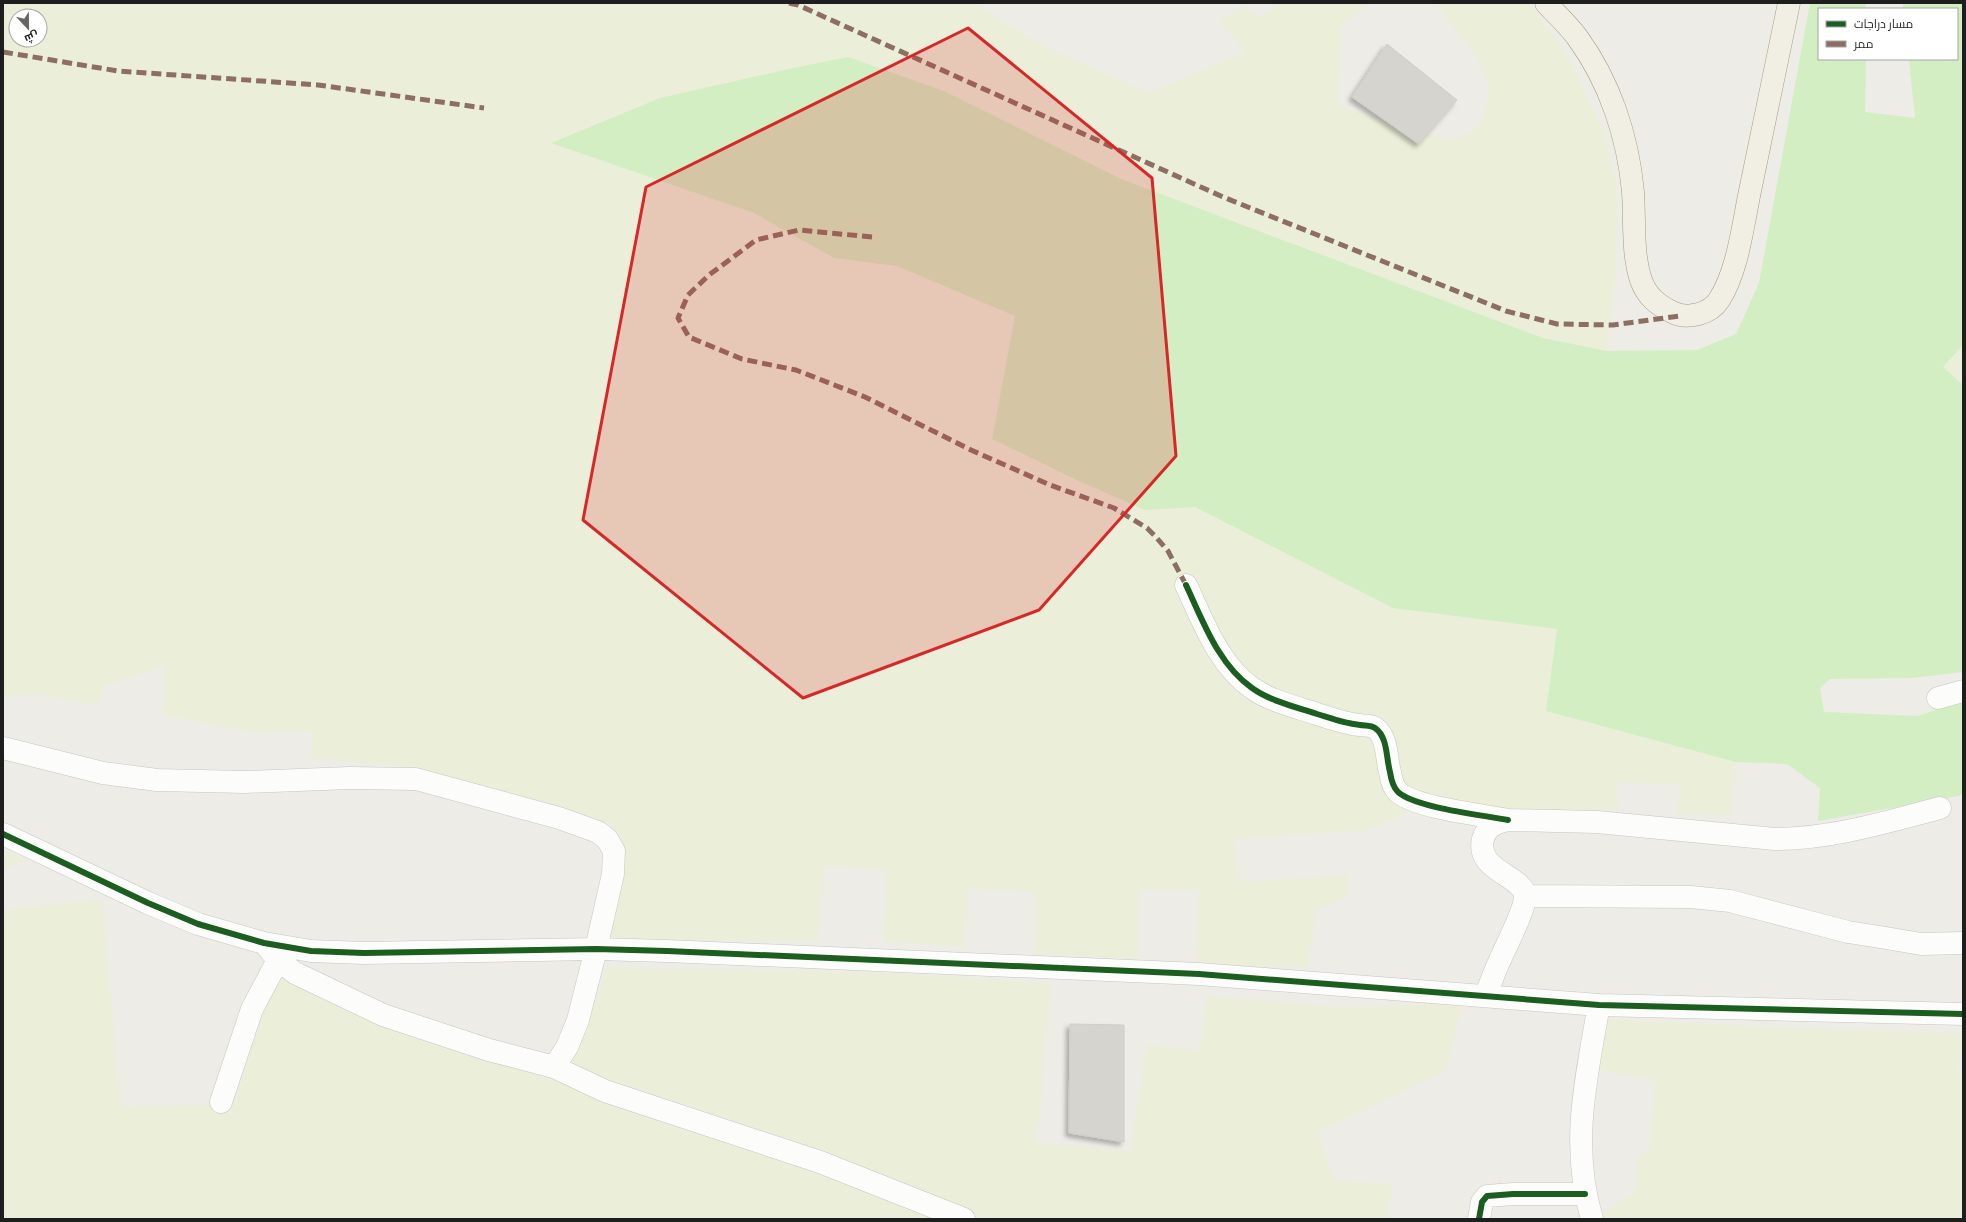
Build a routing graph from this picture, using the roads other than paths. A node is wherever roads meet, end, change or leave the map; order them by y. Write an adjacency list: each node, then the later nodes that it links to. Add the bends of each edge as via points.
1 (1546, 3): 2 (main road, via 1576,37 1595,66 1613,104 1624,137 1633,192 1638,266 1642,282 1657,304 1680,316 1698,315 1709,309 1718,302 1726,289 1739,243)
2 (1789, 3)
3 (1186, 585): 8 (street, via 1227,664 1252,688 1276,700 1316,714 1356,725 1373,726 1384,740 1393,783 1397,791 1405,796)
4 (1963, 691): 5 (street)
5 (1938, 698)
6 (3, 748): 13 (street, via 104,773 157,780 246,782 349,778 416,779 559,818 598,832 614,851 613,874)
7 (1940, 808): 8 (street, via 1854,830 1798,839 1598,822)
8 (1508, 820): 10 (street, via 1490,826 1482,844 1484,853 1496,869 1523,890)
9 (3, 834): 11 (street, via 198,924)
10 (1525, 896): 12 (street, via 1699,898 1730,901 1848,932 1920,944); 15 (street, via 1517,922)
11 (264, 943): 13 (street, via 312,951 364,953); 14 (street)
12 (1963, 943)
13 (596, 949): 15 (street, via 1199,974); 18 (street, via 578,1020 567,1047)
14 (278, 960): 18 (street, via 308,980 383,1015 489,1050); 19 (street, via 252,1009)
15 (1485, 996): 16 (street)
16 (1599, 1005): 17 (street); 20 (street, via 1581,1113 1580,1157)
17 (1963, 1014)
18 (554, 1067): 21 (street, via 605,1091 820,1162)
19 (221, 1102)
20 (1585, 1194): 22 (street, via 1487,1196 1482,1202); 23 (street)
21 (963, 1219)
22 (1479, 1219)
23 (1592, 1219)

